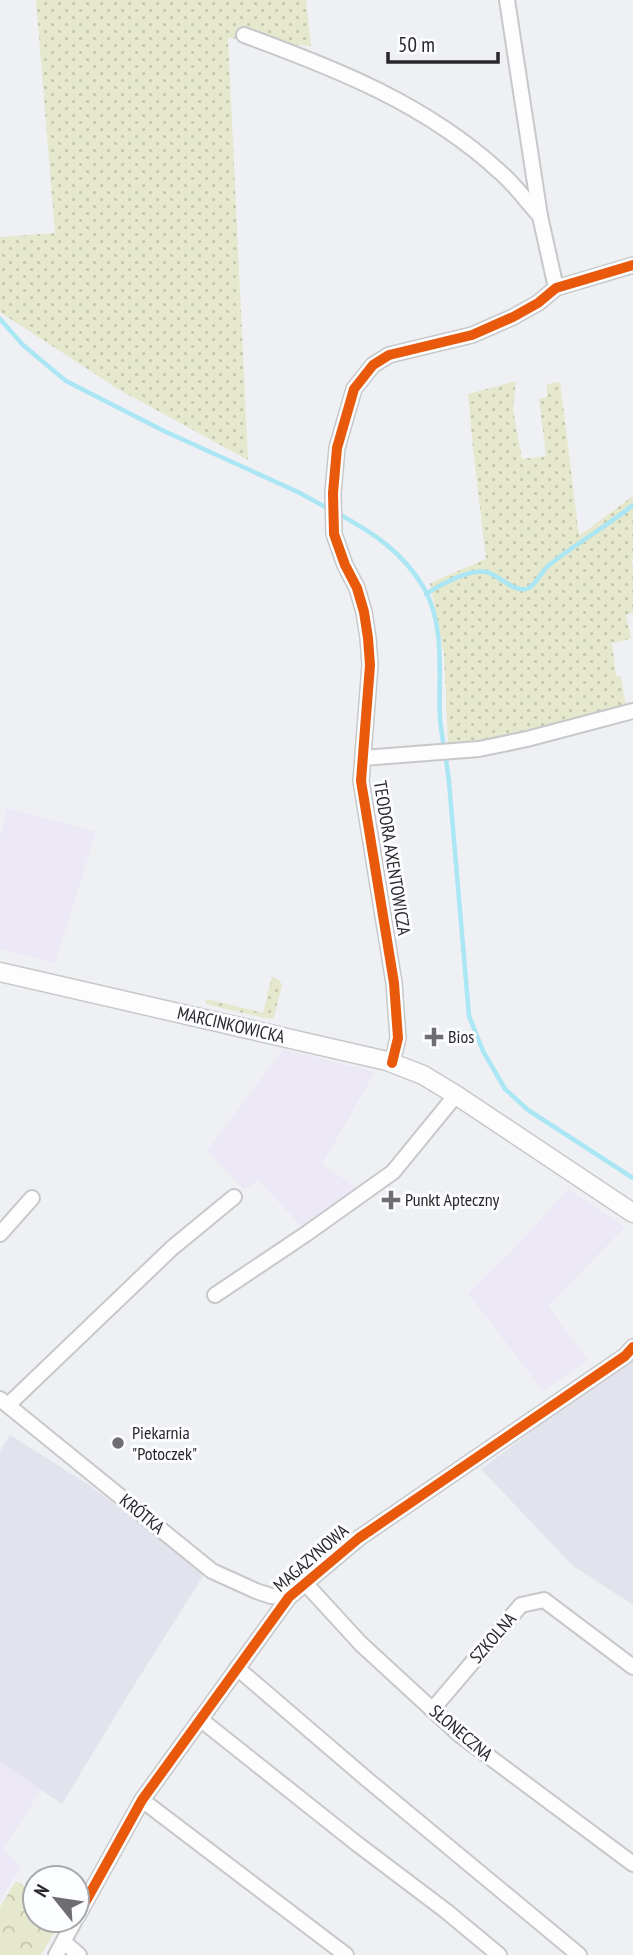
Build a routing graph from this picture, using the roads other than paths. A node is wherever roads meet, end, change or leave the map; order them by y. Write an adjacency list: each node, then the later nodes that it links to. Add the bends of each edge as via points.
1 (507, 0): 3 (street)
2 (244, 35): 3 (street, via 348,75 450,131 502,173)
3 (540, 216): 5 (street)
4 (633, 265): 5 (street, TEODORA AXENTOWICZA)
5 (556, 288): 7 (street, TEODORA AXENTOWICZA, via 538,303 482,330 389,355 373,365 354,389 337,448 333,498 334,534 357,588 368,638)
6 (633, 711): 7 (street, TEODORA AXENTOWICZA, via 479,749)
7 (363, 758): 9 (street, TEODORA AXENTOWICZA, via 361,781 397,1019)
8 (0, 972): 9 (street, MARCINKOWICKA)
9 (392, 1063): 10 (street, MARCINKOWICKA)
10 (456, 1095): 13 (street, MARCINKOWICKA); 15 (street, via 393,1172)
11 (234, 1197): 17 (street, KRÓTKA)
12 (32, 1198): 14 (street)
13 (633, 1213)
14 (0, 1234)
15 (215, 1295)
16 (633, 1347): 18 (street, MAGAZYNOWA, via 359,1538)
17 (4, 1402): 19 (street, KRÓTKA, via 212,1571 256,1591)
18 (305, 1583): 19 (street, MAGAZYNOWA); 22 (street, SŁONECZNA, via 360,1644)
19 (289, 1597): 21 (street, MAGAZYNOWA)
20 (633, 1667): 22 (street, SZKOLNA, via 544,1600 522,1605)
21 (237, 1668): 23 (street, MAGAZYNOWA); 31 (street)
22 (432, 1710): 25 (street, SŁONECZNA)
23 (200, 1719): 24 (street, MAGAZYNOWA); 30 (street)
24 (142, 1800): 26 (street, MAGAZYNOWA); 29 (street)
25 (633, 1864)
26 (91, 1891)
27 (60, 1949): 28 (street, MAGAZYNOWA)
28 (79, 1955)
29 (346, 1955)
30 (499, 1955)
31 (579, 1955)

